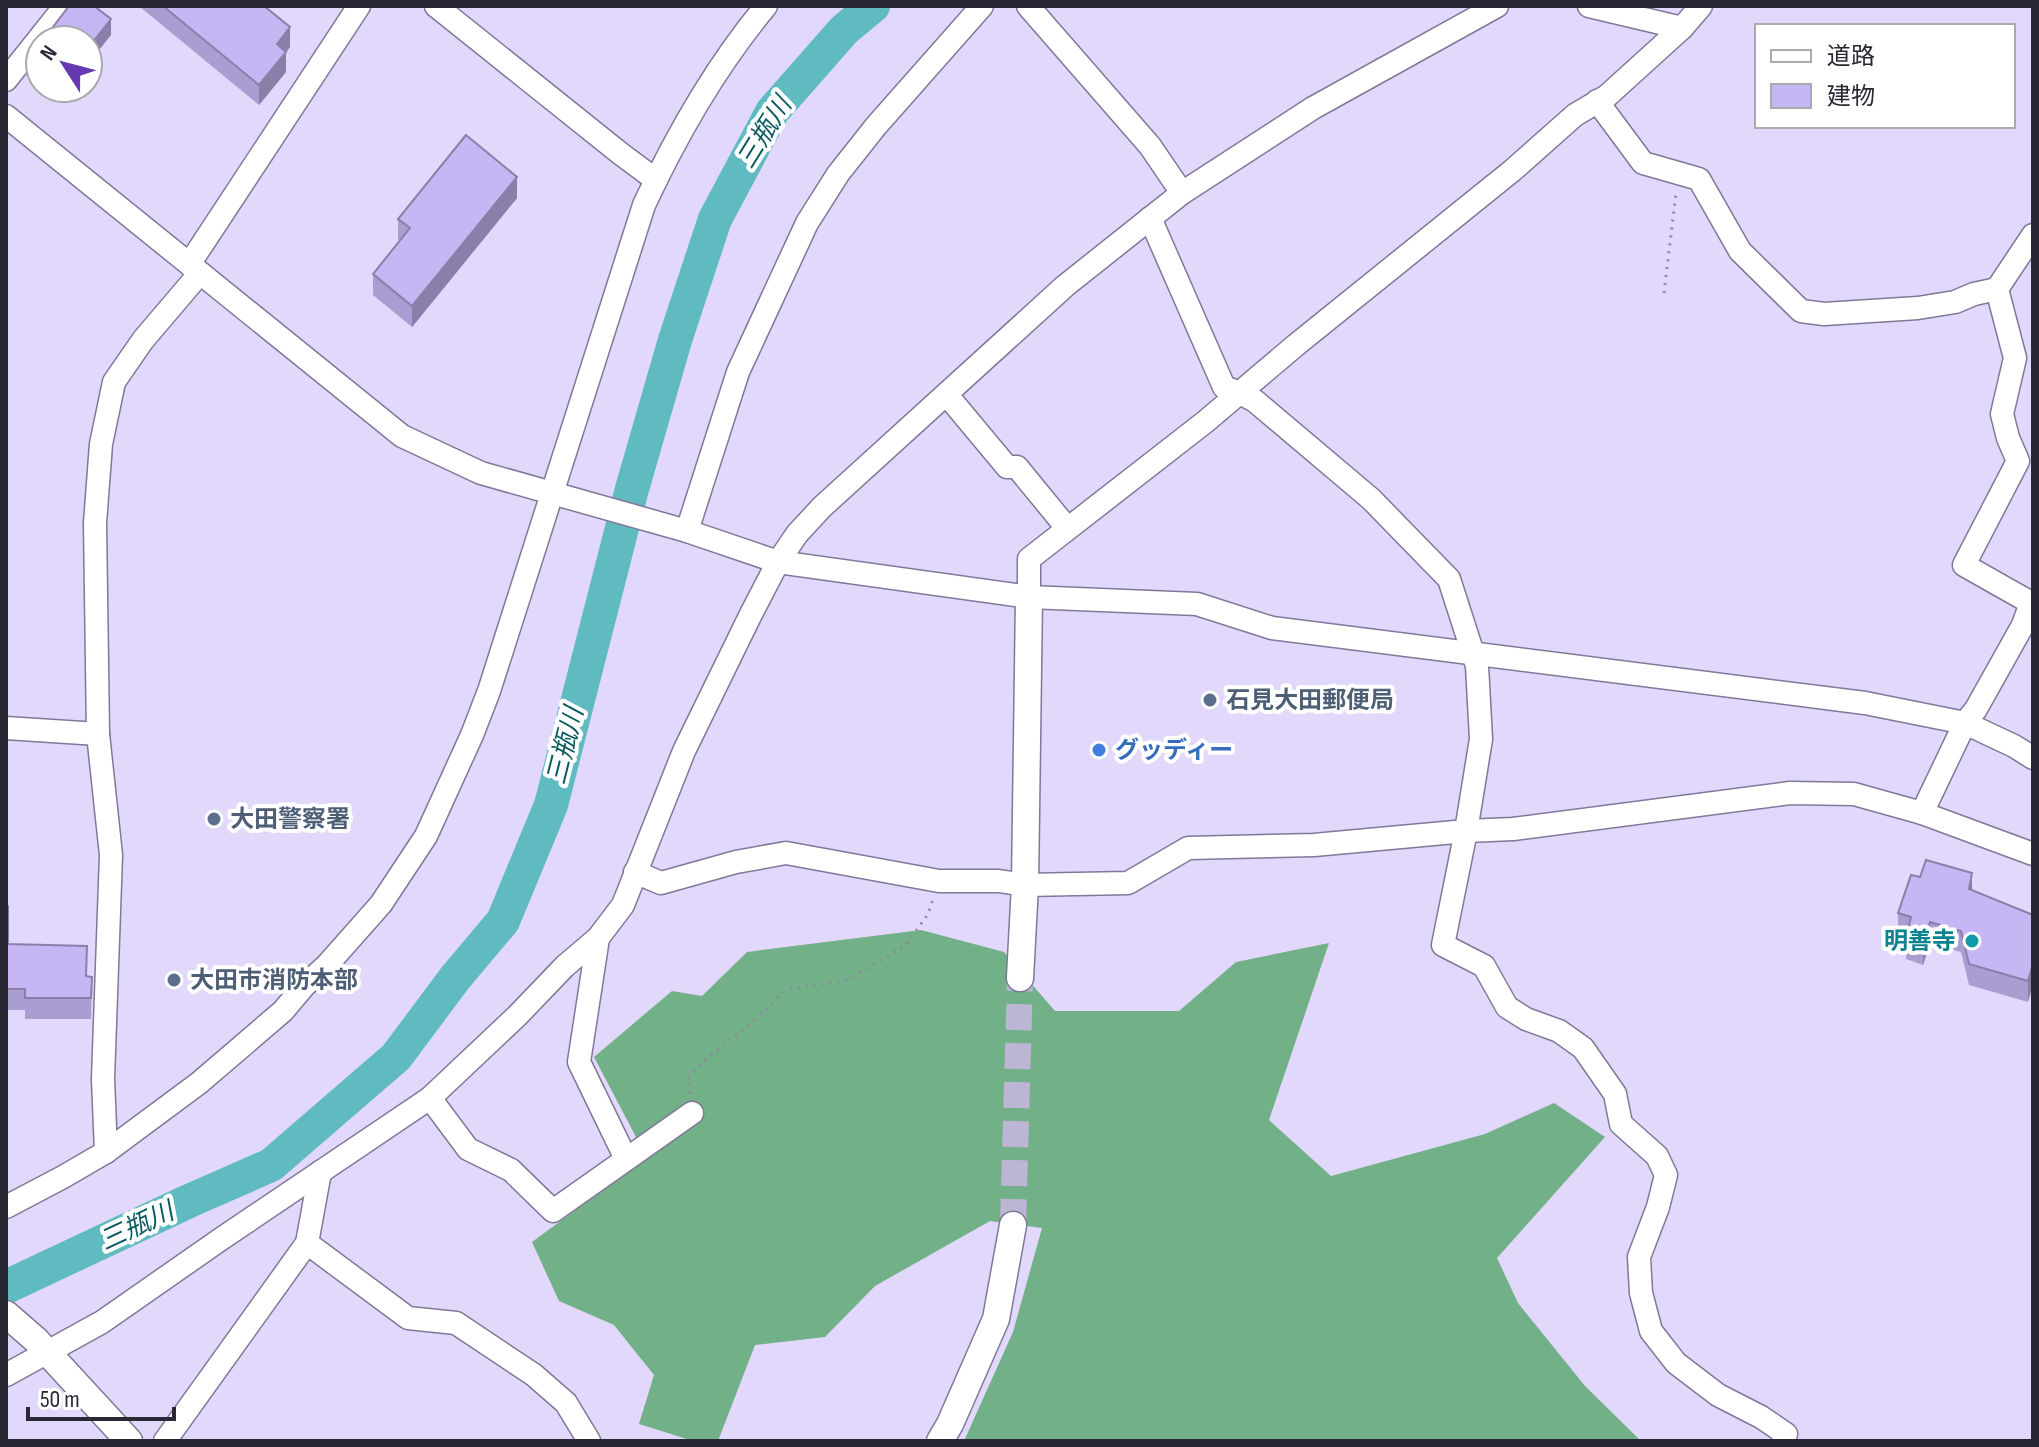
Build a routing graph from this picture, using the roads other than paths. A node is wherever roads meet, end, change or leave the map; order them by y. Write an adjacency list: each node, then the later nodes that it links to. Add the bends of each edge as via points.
1 (65, 6): 11 (street)
2 (359, 6): 18 (street)
3 (436, 6): 14 (street)
4 (766, 6): 14 (street, via 718,70)
5 (982, 6): 24 (street, via 867,138 807,223 738,372)
6 (1028, 6): 15 (street, via 1150,146)
7 (1497, 6): 15 (street, via 1313,108)
8 (1589, 6): 10 (street)
9 (1701, 6): 10 (street)
10 (1682, 28): 12 (street)
11 (6, 80)
12 (1597, 101): 19 (street, via 1643,163 1699,179 1740,251 1801,311 1918,308); 20 (street)
13 (6, 116): 18 (street)
14 (656, 180): 22 (street)
15 (1182, 193): 16 (street)
16 (1150, 218): 20 (street, via 1224,387); 21 (street, via 1065,286)
17 (2033, 235): 19 (street)
18 (195, 268): 22 (street, via 402,436 481,473); 31 (street, via 114,382 101,444 95,523)
19 (1997, 289): 27 (street, via 2015,358 2002,414 2018,461 1964,565)
20 (1240, 393): 23 (street); 28 (street, via 1371,499 1449,579)
21 (947, 395): 23 (street); 25 (street, via 822,507)
22 (552, 493): 24 (street); 42 (street, via 472,735 426,836 381,904 283,1011)
23 (1067, 528): 26 (street, via 1029,559)
24 (687, 531): 25 (street)
25 (778, 562): 26 (street); 36 (street, via 684,751)
26 (1029, 597): 28 (street, via 1197,604 1272,628); 37 (street)
27 (2032, 604): 29 (street)
28 (1473, 654): 29 (street, via 1865,703); 34 (street, via 1481,739)
29 (1965, 723): 32 (street); 33 (street)
30 (6, 728): 31 (street)
31 (98, 734): 42 (street, via 111,855 103,1079)
32 (2033, 758)
33 (1922, 813): 34 (street, via 1854,794 1790,793); 35 (street)
34 (1466, 831): 37 (street, via 1314,845 1188,848 1128,883); 55 (street, via 1443,945 1484,966 1507,1007 1583,1048 1615,1094 1621,1124 1657,1156 1666,1175 1639,1257 1651,1331 1676,1363 1718,1395 1786,1434)
35 (2032, 853)
36 (635, 872): 37 (street, via 661,883 786,853 939,881); 38 (street, via 623,905)
37 (1025, 885): 39 (street)
38 (598, 938): 40 (street); 43 (street, via 579,1062)
39 (1020, 978)
40 (430, 1098): 43 (street, via 468,1149 511,1170 553,1211); 44 (street)
41 (692, 1113): 43 (street)
42 (106, 1152): 45 (street)
43 (626, 1159)
44 (320, 1172): 47 (street); 49 (street, via 102,1322)
45 (6, 1207)
46 (1013, 1225): 54 (street, via 996,1319)
47 (307, 1243): 52 (street); 53 (street, via 408,1318 456,1323 534,1375 566,1403)
48 (6, 1314): 49 (street)
49 (41, 1347): 50 (street); 51 (street)
50 (6, 1375)
51 (129, 1441)
52 (165, 1441)
53 (589, 1441)
54 (940, 1441)
55 (1783, 1441)

